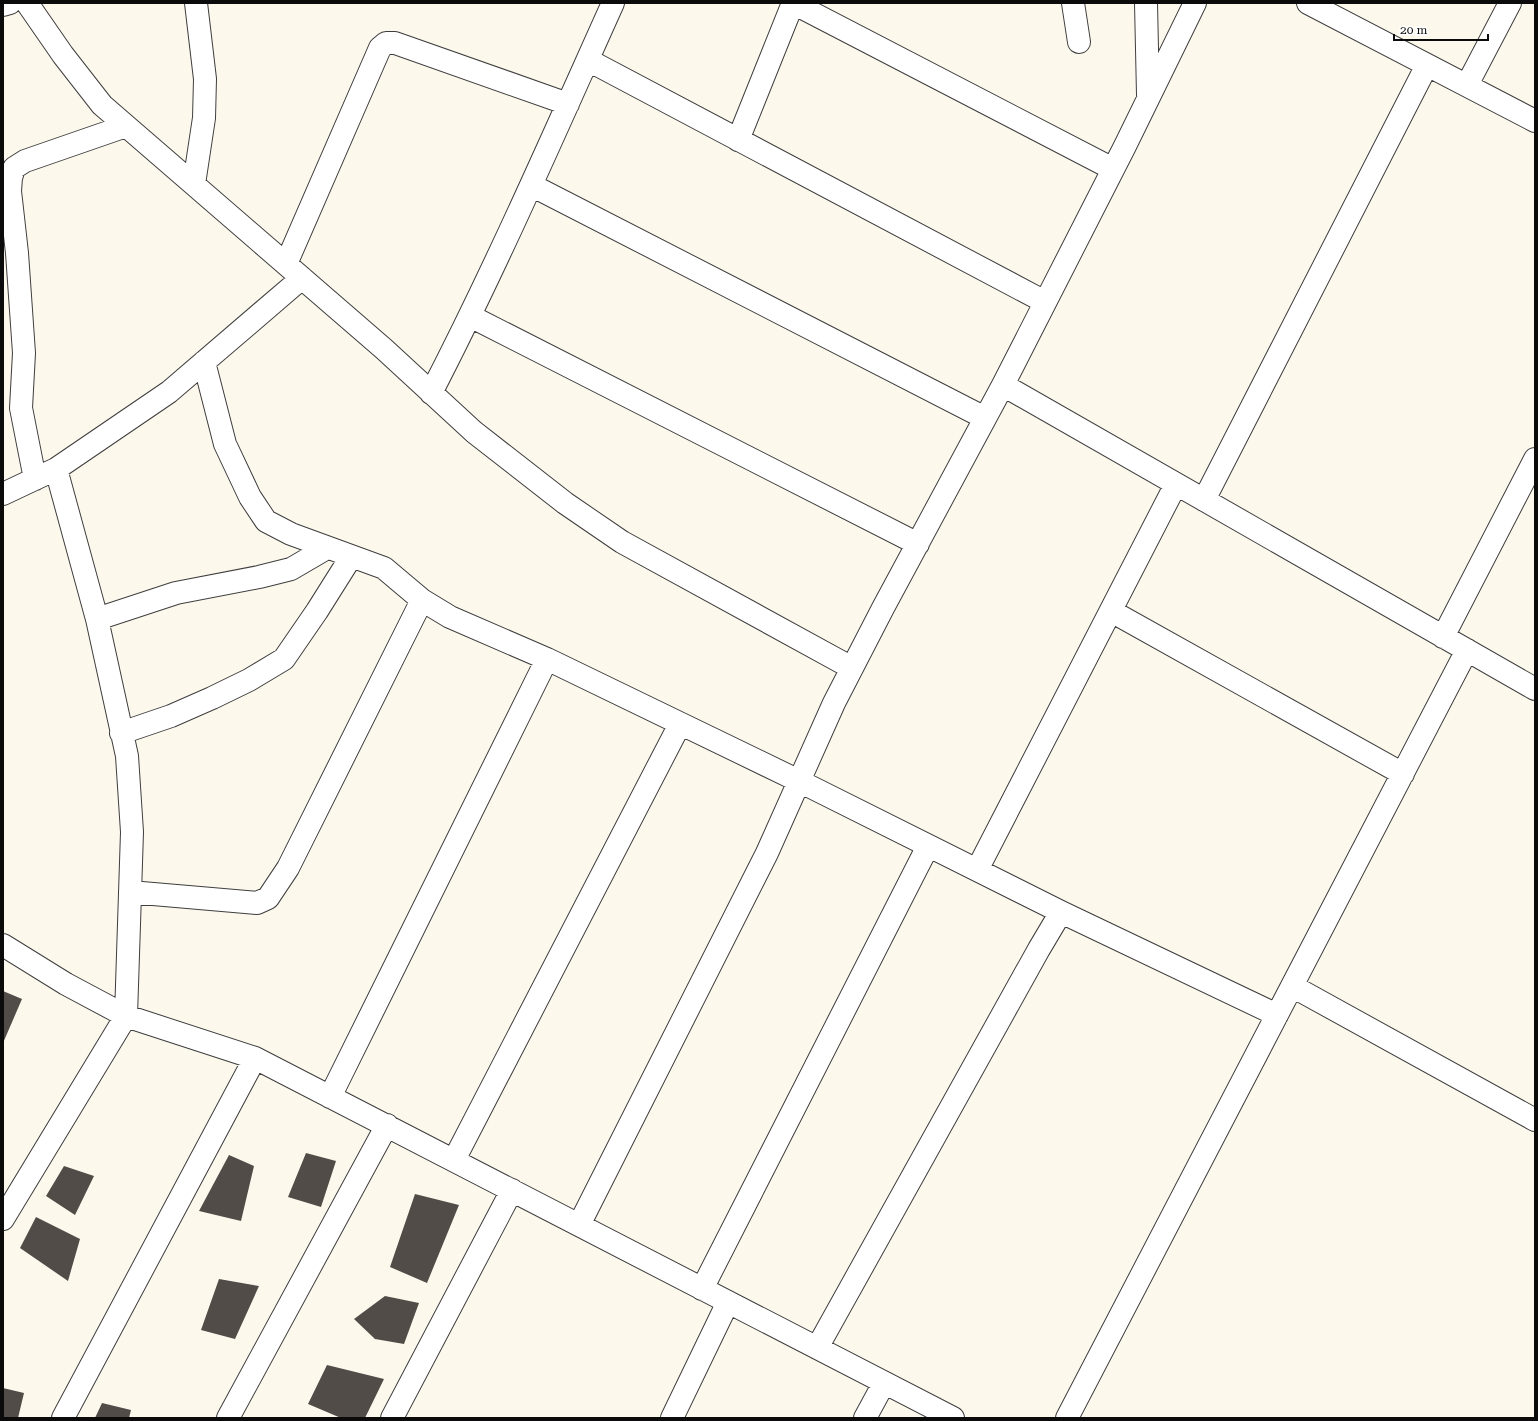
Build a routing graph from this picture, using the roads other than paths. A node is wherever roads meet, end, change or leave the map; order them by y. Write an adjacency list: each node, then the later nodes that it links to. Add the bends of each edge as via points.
1 (10, 3): 10 (street)
2 (27, 3): 18 (street, via 102,105)
3 (196, 3): 21 (street, via 205,79 204,118)
4 (613, 3): 12 (street)
5 (1073, 3): 11 (street)
6 (1146, 3): 15 (street)
7 (1195, 3): 15 (street)
8 (1308, 3): 13 (street)
9 (1510, 3): 14 (street)
10 (3, 5)
11 (1079, 42)
12 (588, 60): 16 (street); 19 (street)
13 (1427, 65): 14 (street); 37 (street)
14 (1467, 85): 17 (street)
15 (1148, 98): 20 (street)
16 (568, 104): 22 (street); 23 (street, via 395,42 386,43 380,48)
17 (1535, 121)
18 (126, 126): 21 (street); 30 (street, via 25,161 14,168 10,191 24,353)
19 (738, 140): 20 (street, via 793,3); 25 (street)
20 (1113, 169): 25 (street)
21 (194, 184): 23 (street)
22 (532, 185): 26 (street); 31 (street)
23 (286, 264): 24 (street)
24 (302, 278): 27 (street); 29 (street)
25 (1045, 302): 28 (street)
26 (470, 316): 29 (street); 38 (street)
27 (204, 362): 33 (street, via 169,392); 39 (street, via 225,444 250,497 266,521)
28 (1003, 385): 31 (street); 35 (street)
29 (431, 393): 47 (street, via 474,432 565,503 622,542)
30 (12, 407): 34 (street)
31 (985, 418): 38 (street)
32 (1535, 459): 44 (street)
33 (56, 469): 34 (street); 43 (street)
34 (35, 479): 36 (street)
35 (1176, 484): 37 (street); 42 (street)
36 (3, 494)
37 (1204, 500): 44 (street)
38 (918, 544): 47 (street)
39 (327, 548): 40 (street); 43 (street, via 291,569 176,593)
40 (351, 557): 41 (street, via 384,568); 50 (street, via 284,658 249,680 212,698 171,716)
41 (422, 600): 46 (street, via 450,617); 55 (street, via 288,868 268,898 257,903)
42 (1111, 611): 51 (street); 54 (street)
43 (98, 619): 50 (street)
44 (1443, 637): 45 (street)
45 (1467, 650): 48 (street); 51 (street)
46 (547, 659): 49 (street); 62 (street)
47 (852, 668): 52 (street)
48 (1535, 689)
49 (680, 724): 52 (street); 65 (street)
50 (121, 733): 55 (street, via 127,756 132,832)
51 (1403, 774): 58 (street)
52 (799, 782): 53 (street); 68 (street, via 767,853)
53 (928, 846): 54 (street); 69 (street)
54 (977, 870): 56 (street)
55 (130, 892): 60 (street)
56 (1061, 912): 59 (street); 71 (street)
57 (3, 945): 60 (street, via 66,984)
58 (1292, 986): 59 (street); 63 (street)
59 (1277, 1015): 79 (street)
60 (126, 1016): 61 (street); 67 (street)
61 (255, 1058): 62 (street); 73 (street)
62 (330, 1097): 64 (street)
63 (1535, 1120)
64 (387, 1125): 65 (street); 74 (street)
65 (454, 1160): 66 (street)
66 (512, 1190): 68 (street); 75 (street)
67 (3, 1219)
68 (579, 1225): 69 (street)
69 (702, 1289): 70 (street)
70 (728, 1302): 71 (street); 76 (street)
71 (817, 1348): 72 (street)
72 (884, 1383): 77 (street); 78 (street)
73 (63, 1418)
74 (228, 1418)
75 (392, 1418)
76 (672, 1418)
77 (865, 1418)
78 (953, 1418)
79 (1067, 1418)

